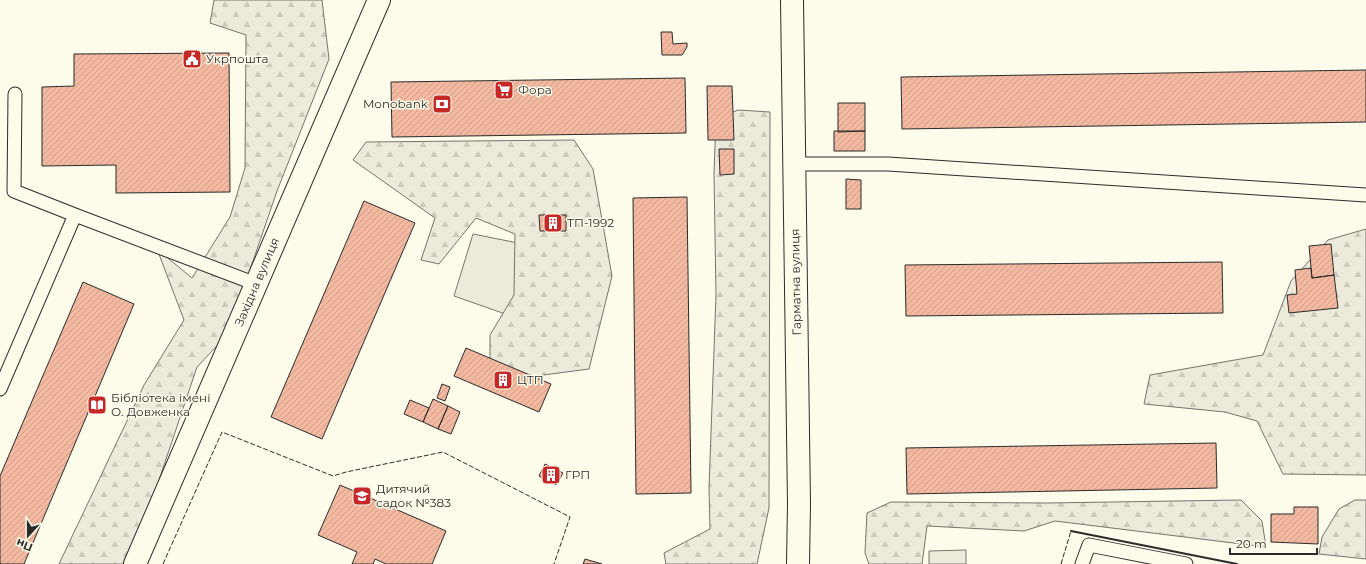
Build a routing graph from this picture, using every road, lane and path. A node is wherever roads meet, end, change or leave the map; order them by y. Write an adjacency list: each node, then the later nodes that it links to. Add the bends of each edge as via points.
1 (379, 0): 7 (street, Західна вулиця)
2 (792, 0): 4 (street, Гарматна вулиця)
3 (15, 94): 6 (lane, via 14,191)
4 (795, 164): 5 (lane, via 888,164); 10 (street, Гарматна вулиця)
5 (1366, 195)
6 (75, 215): 7 (lane); 8 (lane)
7 (256, 284): 9 (street, Західна вулиця)
8 (0, 389)
9 (135, 564)
10 (798, 564)
11 (1082, 564): 12 (lane, via 1089,545)
12 (1186, 564)

